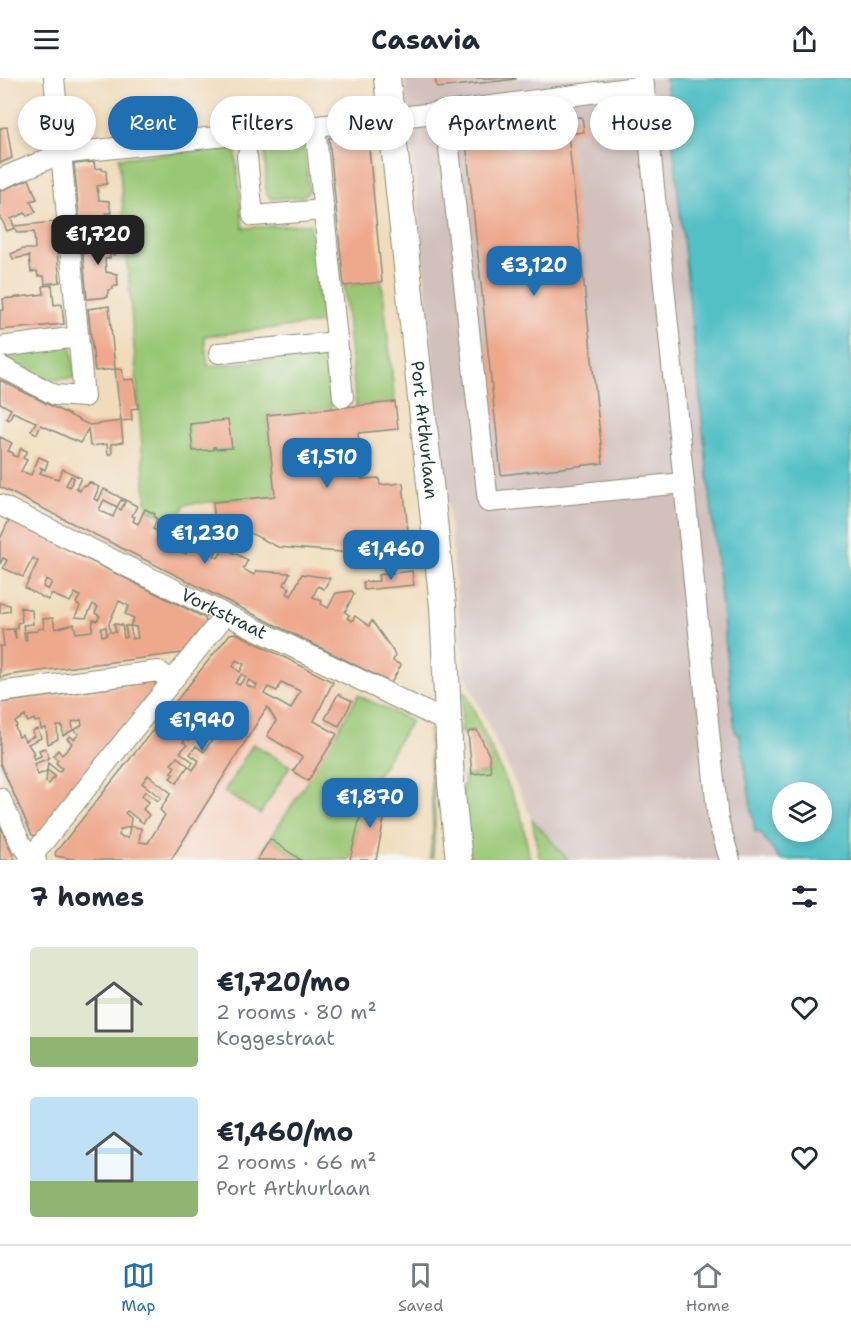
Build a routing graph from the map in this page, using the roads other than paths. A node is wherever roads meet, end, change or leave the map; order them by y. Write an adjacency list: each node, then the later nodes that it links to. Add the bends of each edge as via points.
1 (54, 78): 11 (street)
2 (387, 78): 4 (main road, Port Arthurlaan)
3 (644, 82): 5 (street); 21 (street)
4 (389, 96)
5 (551, 96)
6 (327, 125): 7 (street)
7 (315, 126): 14 (street)
8 (210, 138): 11 (street)
9 (395, 150): 26 (main road, Port Arthurlaan, via 443,606)
10 (449, 150): 21 (street, via 488,502)
11 (60, 154): 13 (street); 15 (street)
12 (247, 156): 14 (street, via 253,216)
13 (0, 179)
14 (324, 210): 16 (street)
15 (78, 337): 17 (street); 19 (street, via 84,397 56,395)
16 (337, 342): 18 (street); 20 (street)
17 (0, 347)
18 (219, 353)
19 (0, 366)
20 (343, 397)
21 (684, 483): 30 (street, via 718,820)
22 (0, 505): 23 (street, Vorkstraat)
23 (225, 615): 24 (street); 26 (street, Vorkstraat)
24 (172, 681): 25 (street, via 158,671); 29 (street)
25 (0, 693)
26 (449, 723): 28 (main road, Port Arthurlaan)
27 (0, 798): 29 (street, via 21,844)
28 (459, 858)
29 (33, 859)
30 (730, 860)

